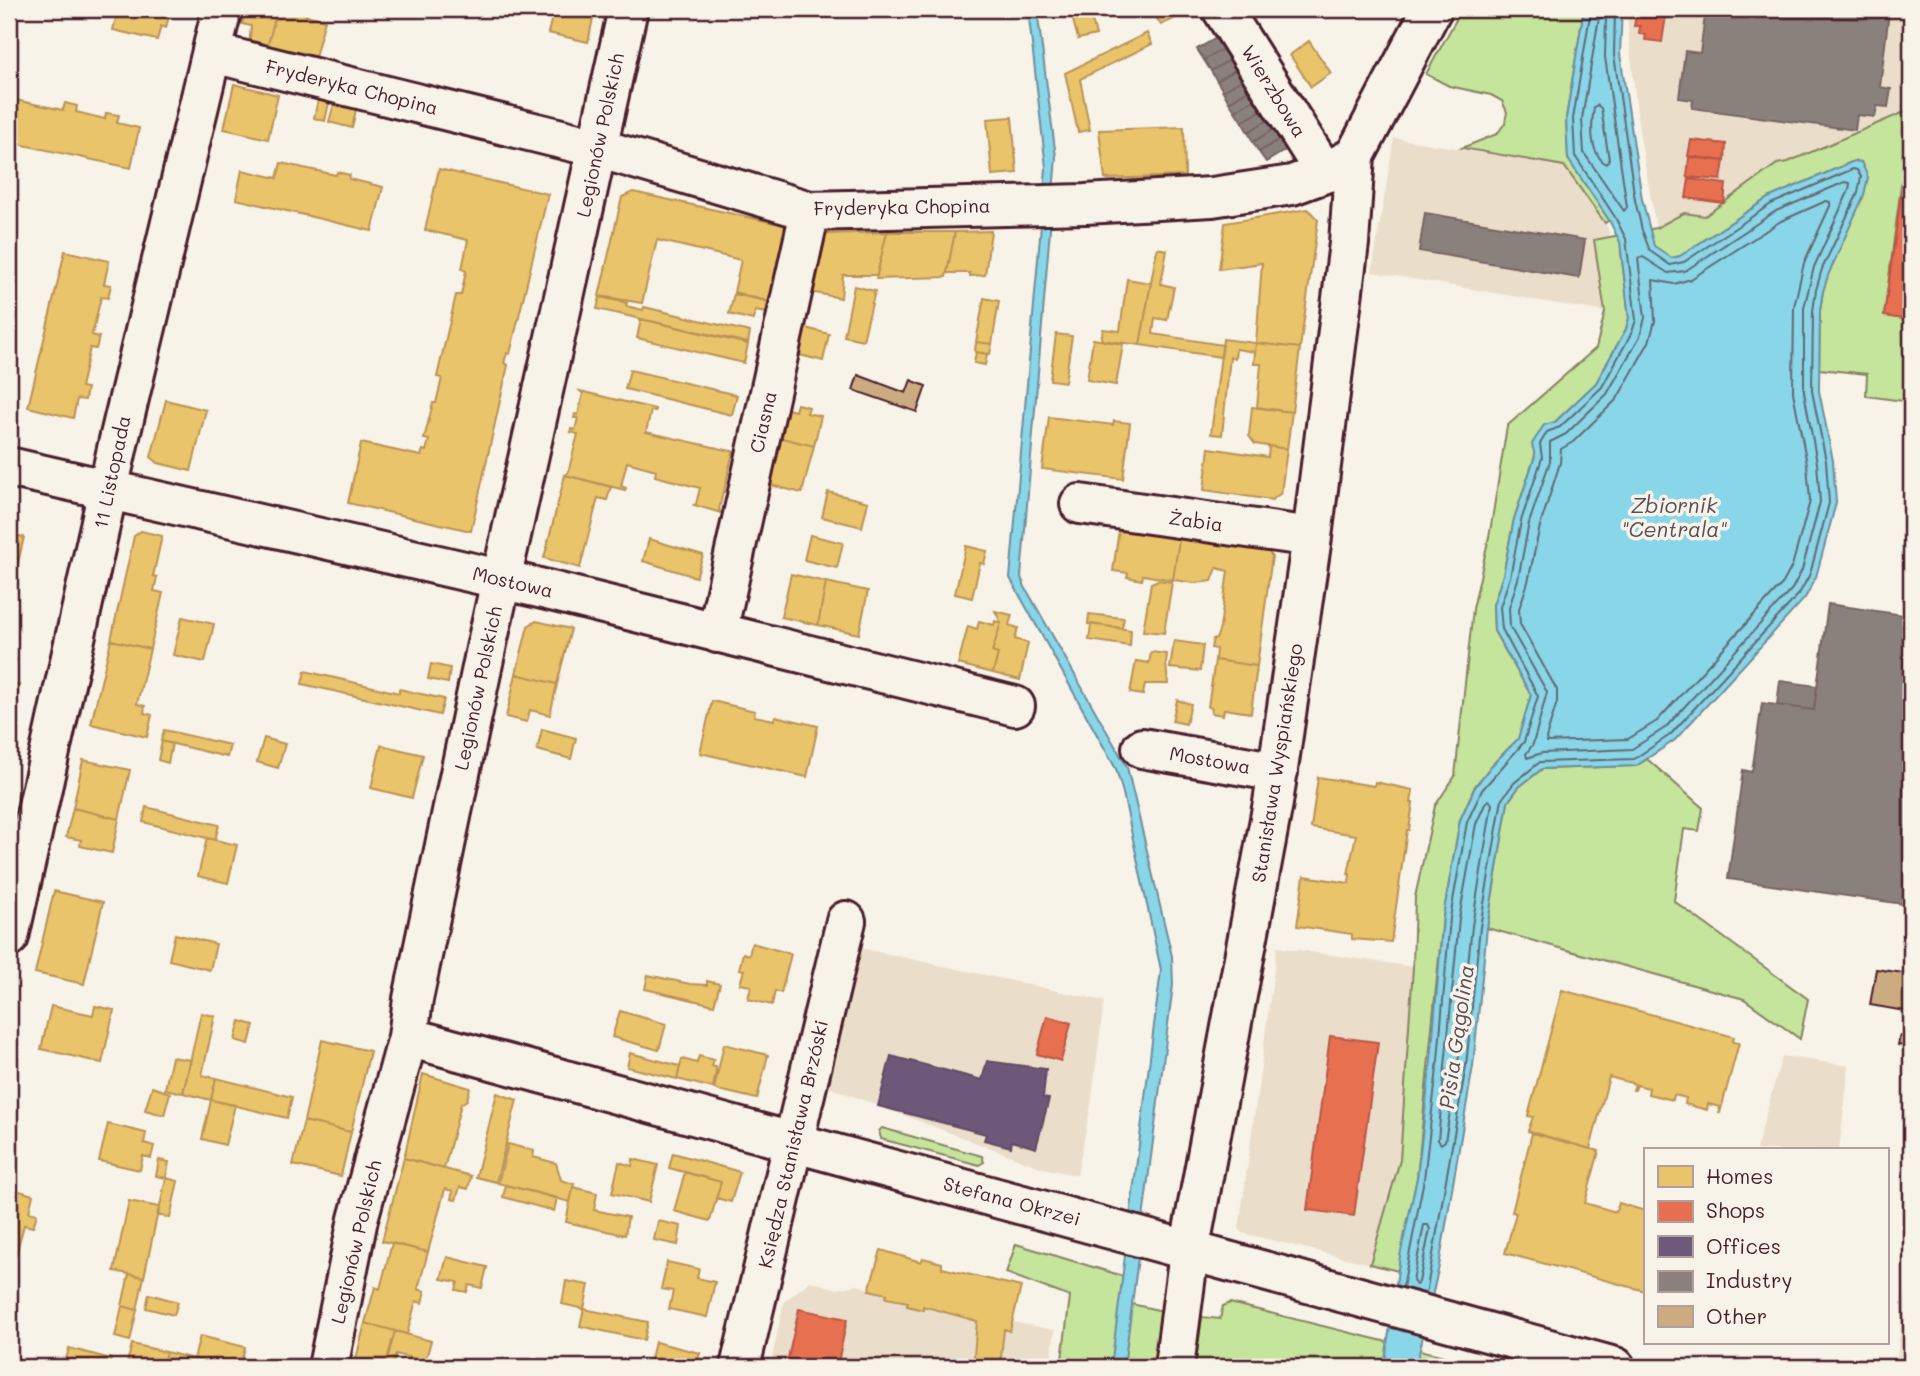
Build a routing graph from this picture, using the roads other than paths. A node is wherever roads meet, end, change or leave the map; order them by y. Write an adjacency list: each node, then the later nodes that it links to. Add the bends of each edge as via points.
1 (222, 9): 5 (street, 11 Listopada)
2 (628, 9): 6 (street, Legionów Polskich)
3 (1222, 9): 7 (street, Wierzbowa)
4 (1432, 9): 7 (street)
5 (213, 53): 6 (street, Fryderyka Chopina); 10 (street, 11 Listopada)
6 (598, 148): 8 (street, Fryderyka Chopina); 13 (street, Legionów Polskich)
7 (1340, 164): 8 (street, Fryderyka Chopina, via 1292,185 1212,197); 12 (street, Stanisława Wyspiańskiego, via 1349,243)
8 (810, 211): 14 (street, Ciasna)
9 (9, 467): 10 (street, Mostowa)
10 (109, 490): 13 (street, Mostowa); 19 (street, 11 Listopada)
11 (1080, 505): 12 (street, Żabia)
12 (1312, 537): 17 (street, Stanisława Wyspiańskiego)
13 (501, 580): 14 (street, Mostowa); 20 (street, Legionów Polskich)
14 (717, 633): 15 (street, Mostowa)
15 (1015, 706)
16 (1142, 748): 17 (street, Mostowa)
17 (1278, 772): 22 (street, Stanisława Wyspiańskiego)
18 (846, 921): 21 (street, Księdza Stanisława Brzóski)
19 (9, 936)
20 (408, 1037): 21 (street, Stefana Okrzei); 23 (street, Legionów Polskich, via 358,1219)
21 (792, 1143): 22 (street, Stefana Okrzei); 24 (street, Księdza Stanisława Brzóski)
22 (1175, 1248): 25 (street, Stanisława Wyspiańskiego); 26 (street, Stefana Okrzei)
23 (328, 1367)
24 (740, 1367)
25 (1174, 1367)
26 (1615, 1367)

